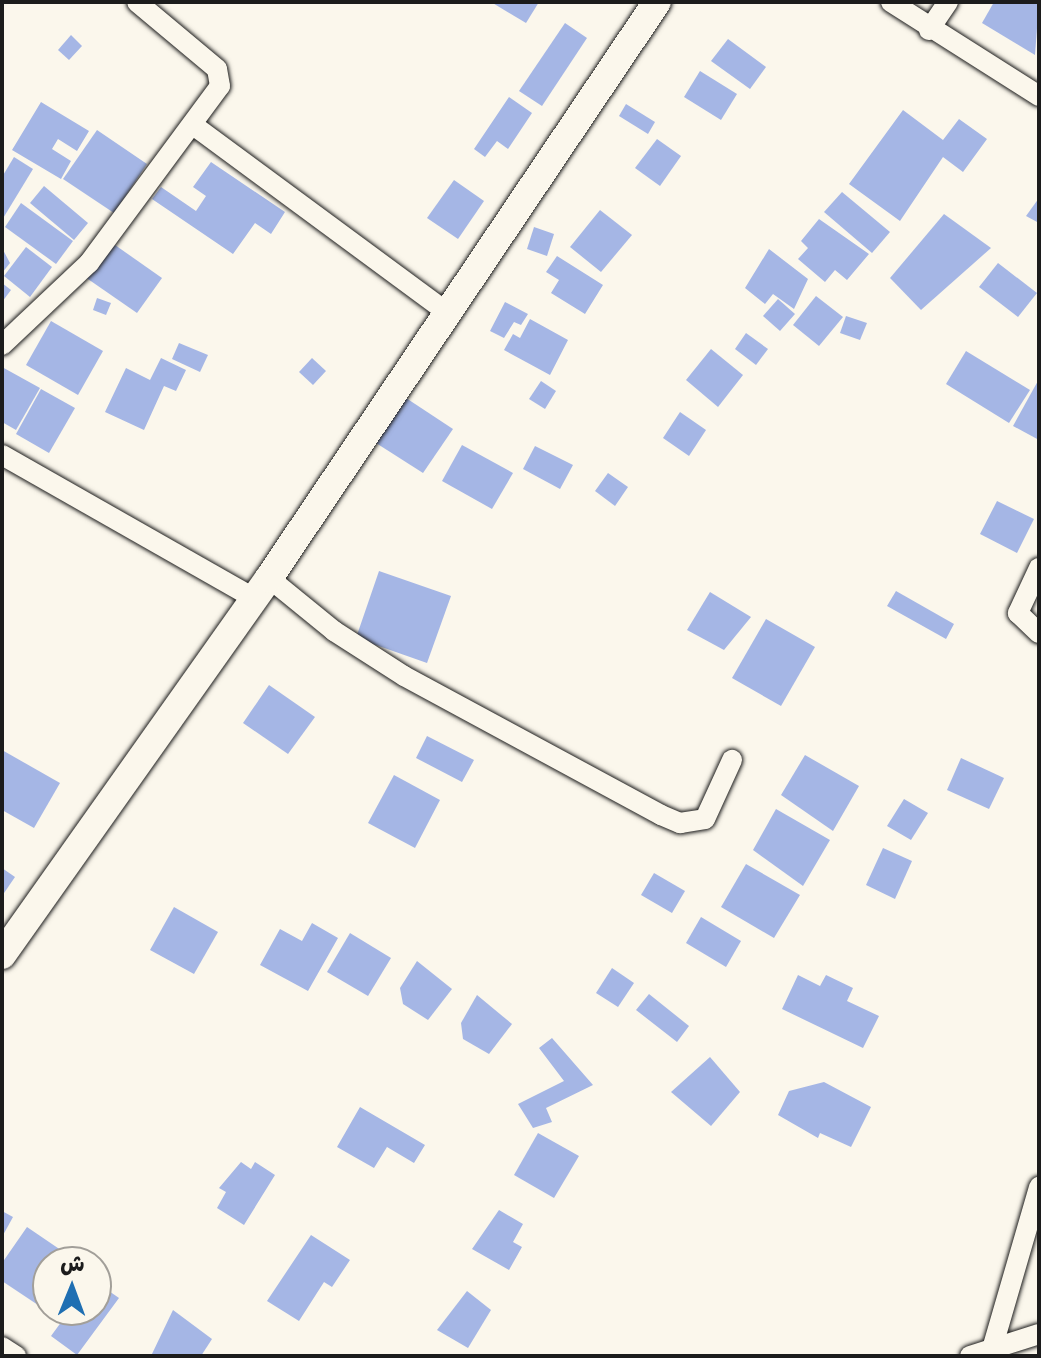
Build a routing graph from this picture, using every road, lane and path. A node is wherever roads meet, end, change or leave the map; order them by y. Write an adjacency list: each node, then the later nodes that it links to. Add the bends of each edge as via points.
1 (137, 2): 7 (street, via 221,74 220,86)
2 (657, 2): 8 (street)
3 (891, 2): 5 (street)
4 (948, 2): 5 (street)
5 (929, 30): 6 (street)
6 (1039, 96)
7 (193, 125): 8 (street); 9 (street, via 89,263)
8 (445, 311): 12 (street)
9 (2, 345)
10 (2, 455): 12 (street)
11 (1039, 568): 13 (street, via 1018,613)
12 (260, 587): 14 (street, via 404,676 671,819 705,819); 15 (street)
13 (1039, 633)
14 (732, 760)
15 (2, 955)
16 (1039, 1187): 19 (street)
17 (1039, 1334): 19 (street)
18 (2, 1347): 20 (street)
19 (992, 1349): 21 (street)
20 (16, 1356)
21 (970, 1356)

